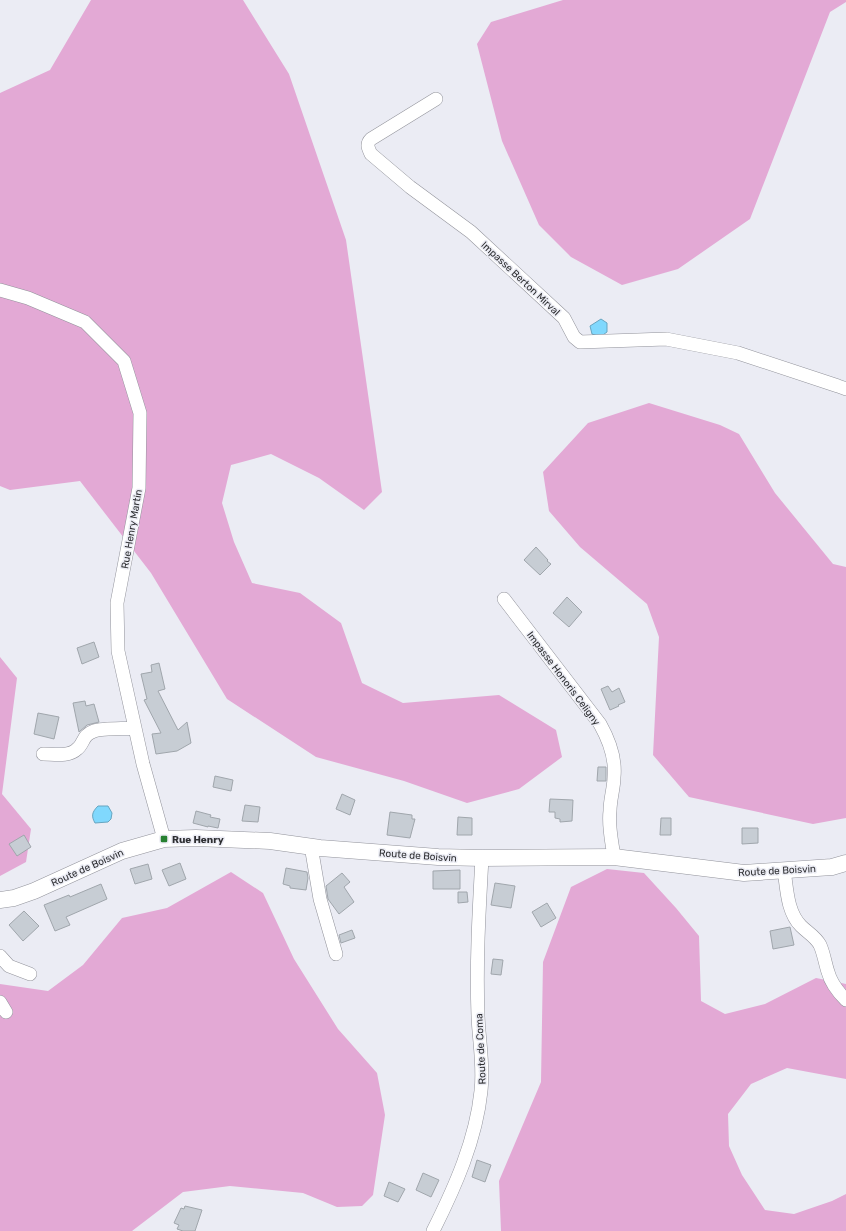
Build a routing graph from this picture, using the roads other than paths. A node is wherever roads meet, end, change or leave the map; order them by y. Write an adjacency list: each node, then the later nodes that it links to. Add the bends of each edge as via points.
1 (436, 99): 3 (street, Impasse Berton Mirval, via 371,139 367,147 371,154 410,187 471,232 564,318 574,337 580,342 666,339 738,353)
2 (0, 290): 5 (street, Rue Henry Martin, via 28,298 85,322 124,361 140,413 139,488 117,603 118,651)
3 (846, 389)
4 (504, 599): 9 (street, Impasse Honoris Celigny, via 600,724 606,736 613,756 615,776 609,812)
5 (135, 728): 6 (street, via 94,731 88,734 73,752); 7 (street, Rue Henry Martin)
6 (43, 754)
7 (164, 839): 8 (main road, Route de Boisvin, via 270,841); 13 (main road, Route de Boisvin, via 122,851 34,891)
8 (311, 846): 10 (main road, Route de Boisvin); 14 (street, via 320,899)
9 (614, 857): 10 (main road, Route de Boisvin); 12 (main road, Route de Boisvin, via 744,873)
10 (482, 858): 18 (street, Route de Coma, via 477,948 481,1091 471,1144)
11 (846, 864): 12 (main road, Route de Boisvin)
12 (784, 870): 17 (street, via 791,911 800,925 820,944 828,973 838,992)
13 (0, 900)
14 (336, 954)
15 (0, 956): 16 (street, via 9,966)
16 (30, 974)
17 (846, 1000)
18 (433, 1231)

